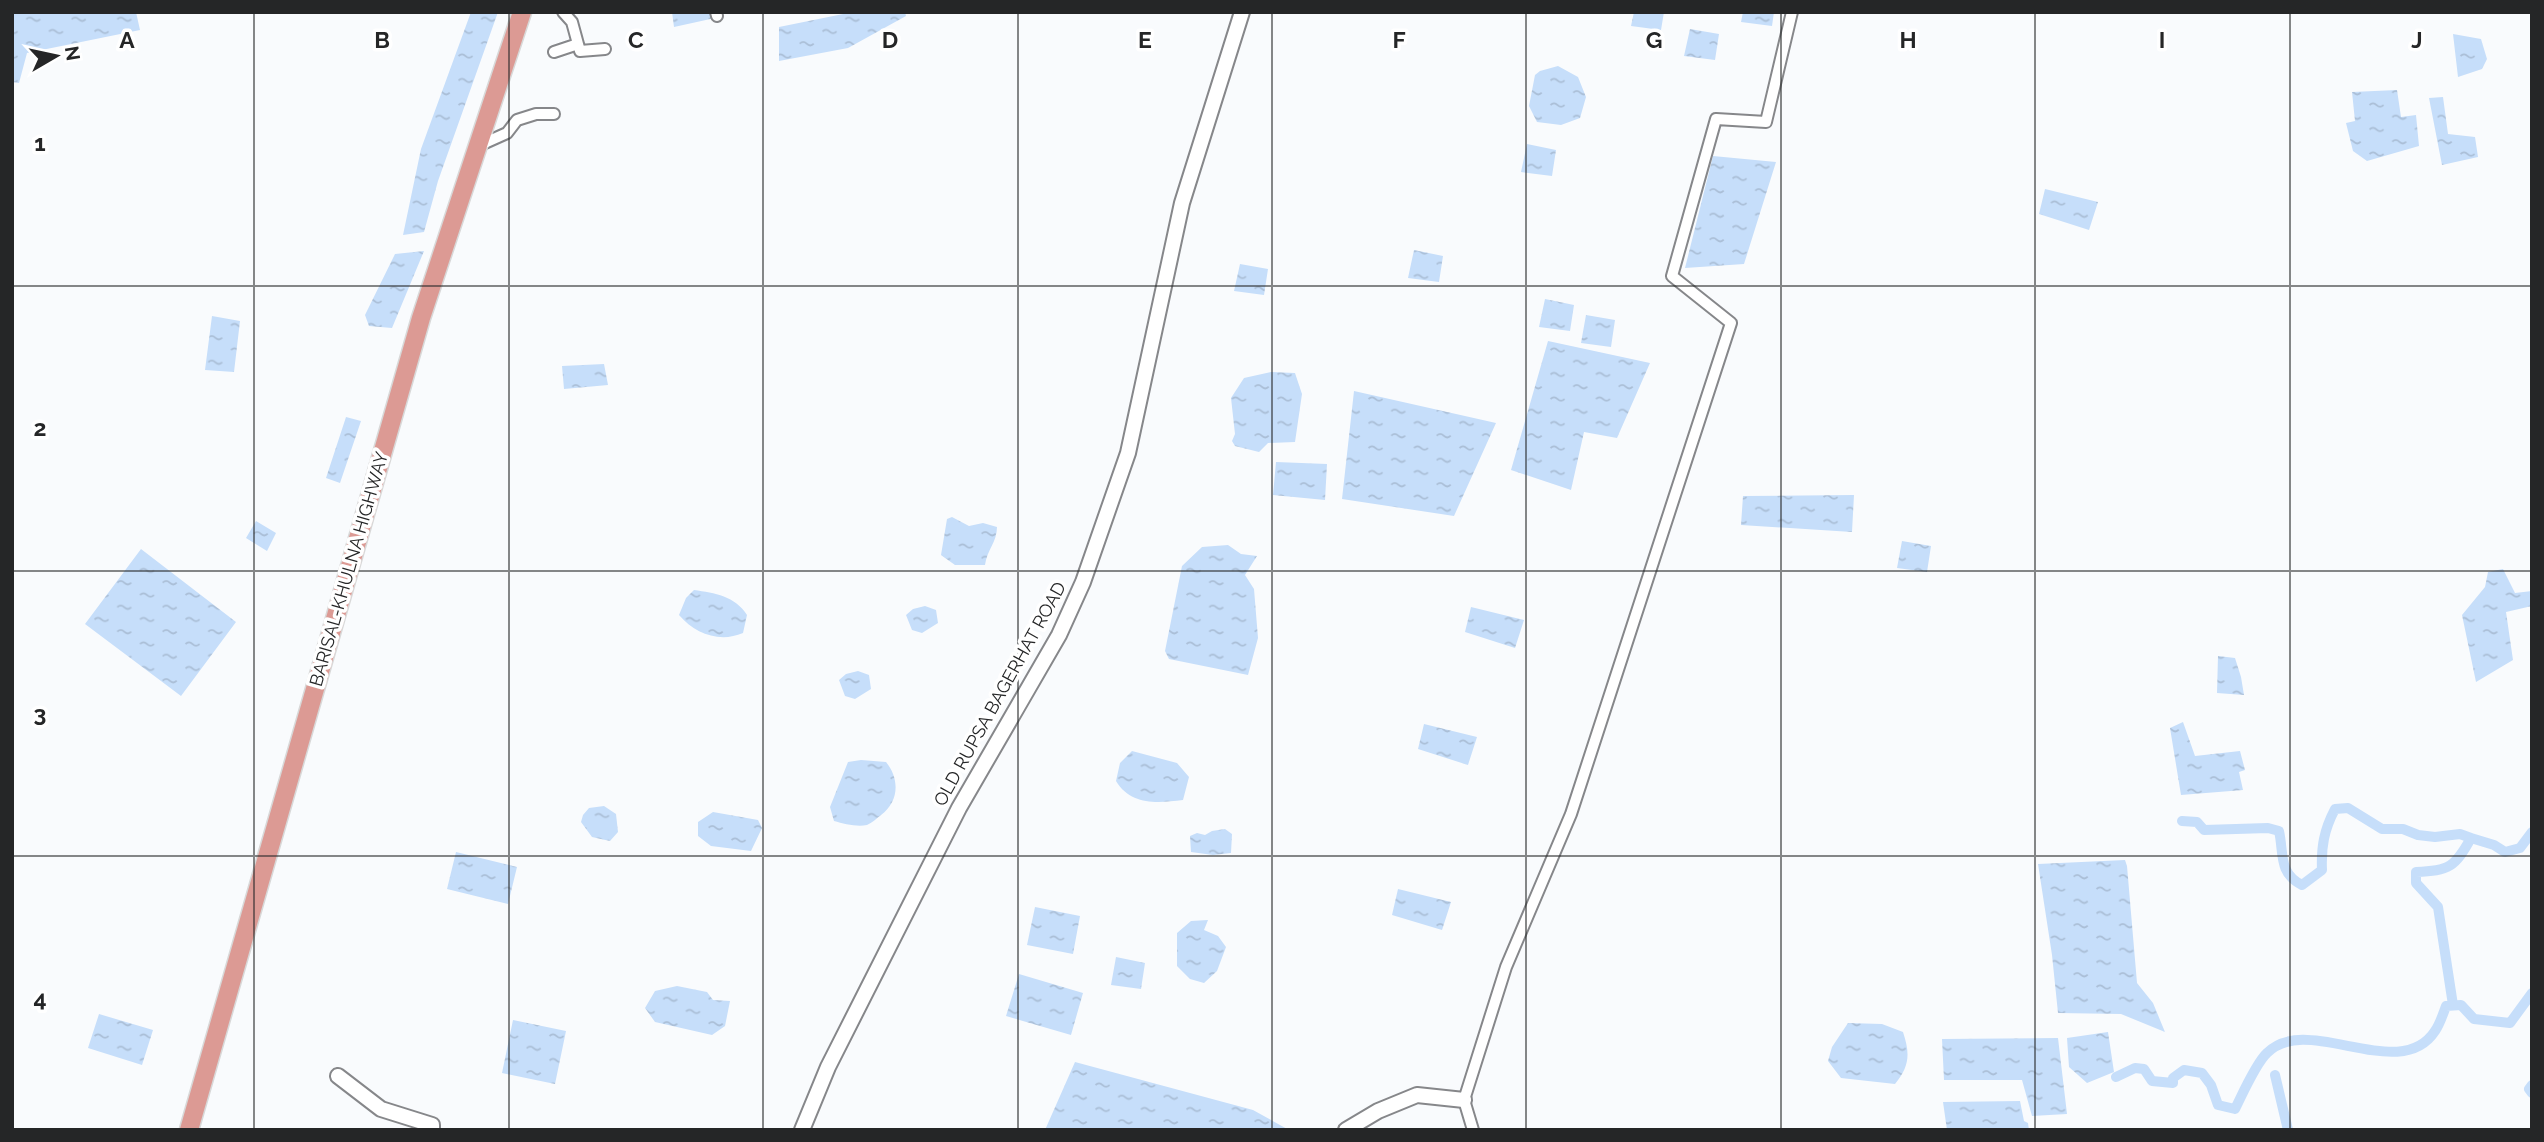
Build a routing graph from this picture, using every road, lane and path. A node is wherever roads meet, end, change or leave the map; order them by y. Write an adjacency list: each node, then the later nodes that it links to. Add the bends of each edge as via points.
1 (522, 12): 9 (highway, BARISAL-KHULNA HIGHWAY)
2 (564, 12): 5 (street)
3 (1242, 12): 14 (street, OLD RUPSA BAGERHAT ROAD, via 1182,202 1128,453 1083,582 1059,635 959,808 828,1067)
4 (1792, 12): 11 (street, via 1766,122 1716,119 1672,276 1731,323 1571,814 1506,967)
5 (578, 44): 6 (street, via 580,51); 7 (street)
6 (605, 48)
7 (554, 52)
8 (554, 114): 9 (street, via 517,120 507,134)
9 (478, 146): 12 (highway, BARISAL-KHULNA HIGHWAY, via 421,318)
10 (338, 1076): 13 (street, via 381,1108 432,1125)
11 (1464, 1100): 15 (street, via 1417,1095); 16 (street)
12 (189, 1130)
13 (432, 1130)
14 (802, 1130)
15 (1346, 1130)
16 (1473, 1130)

